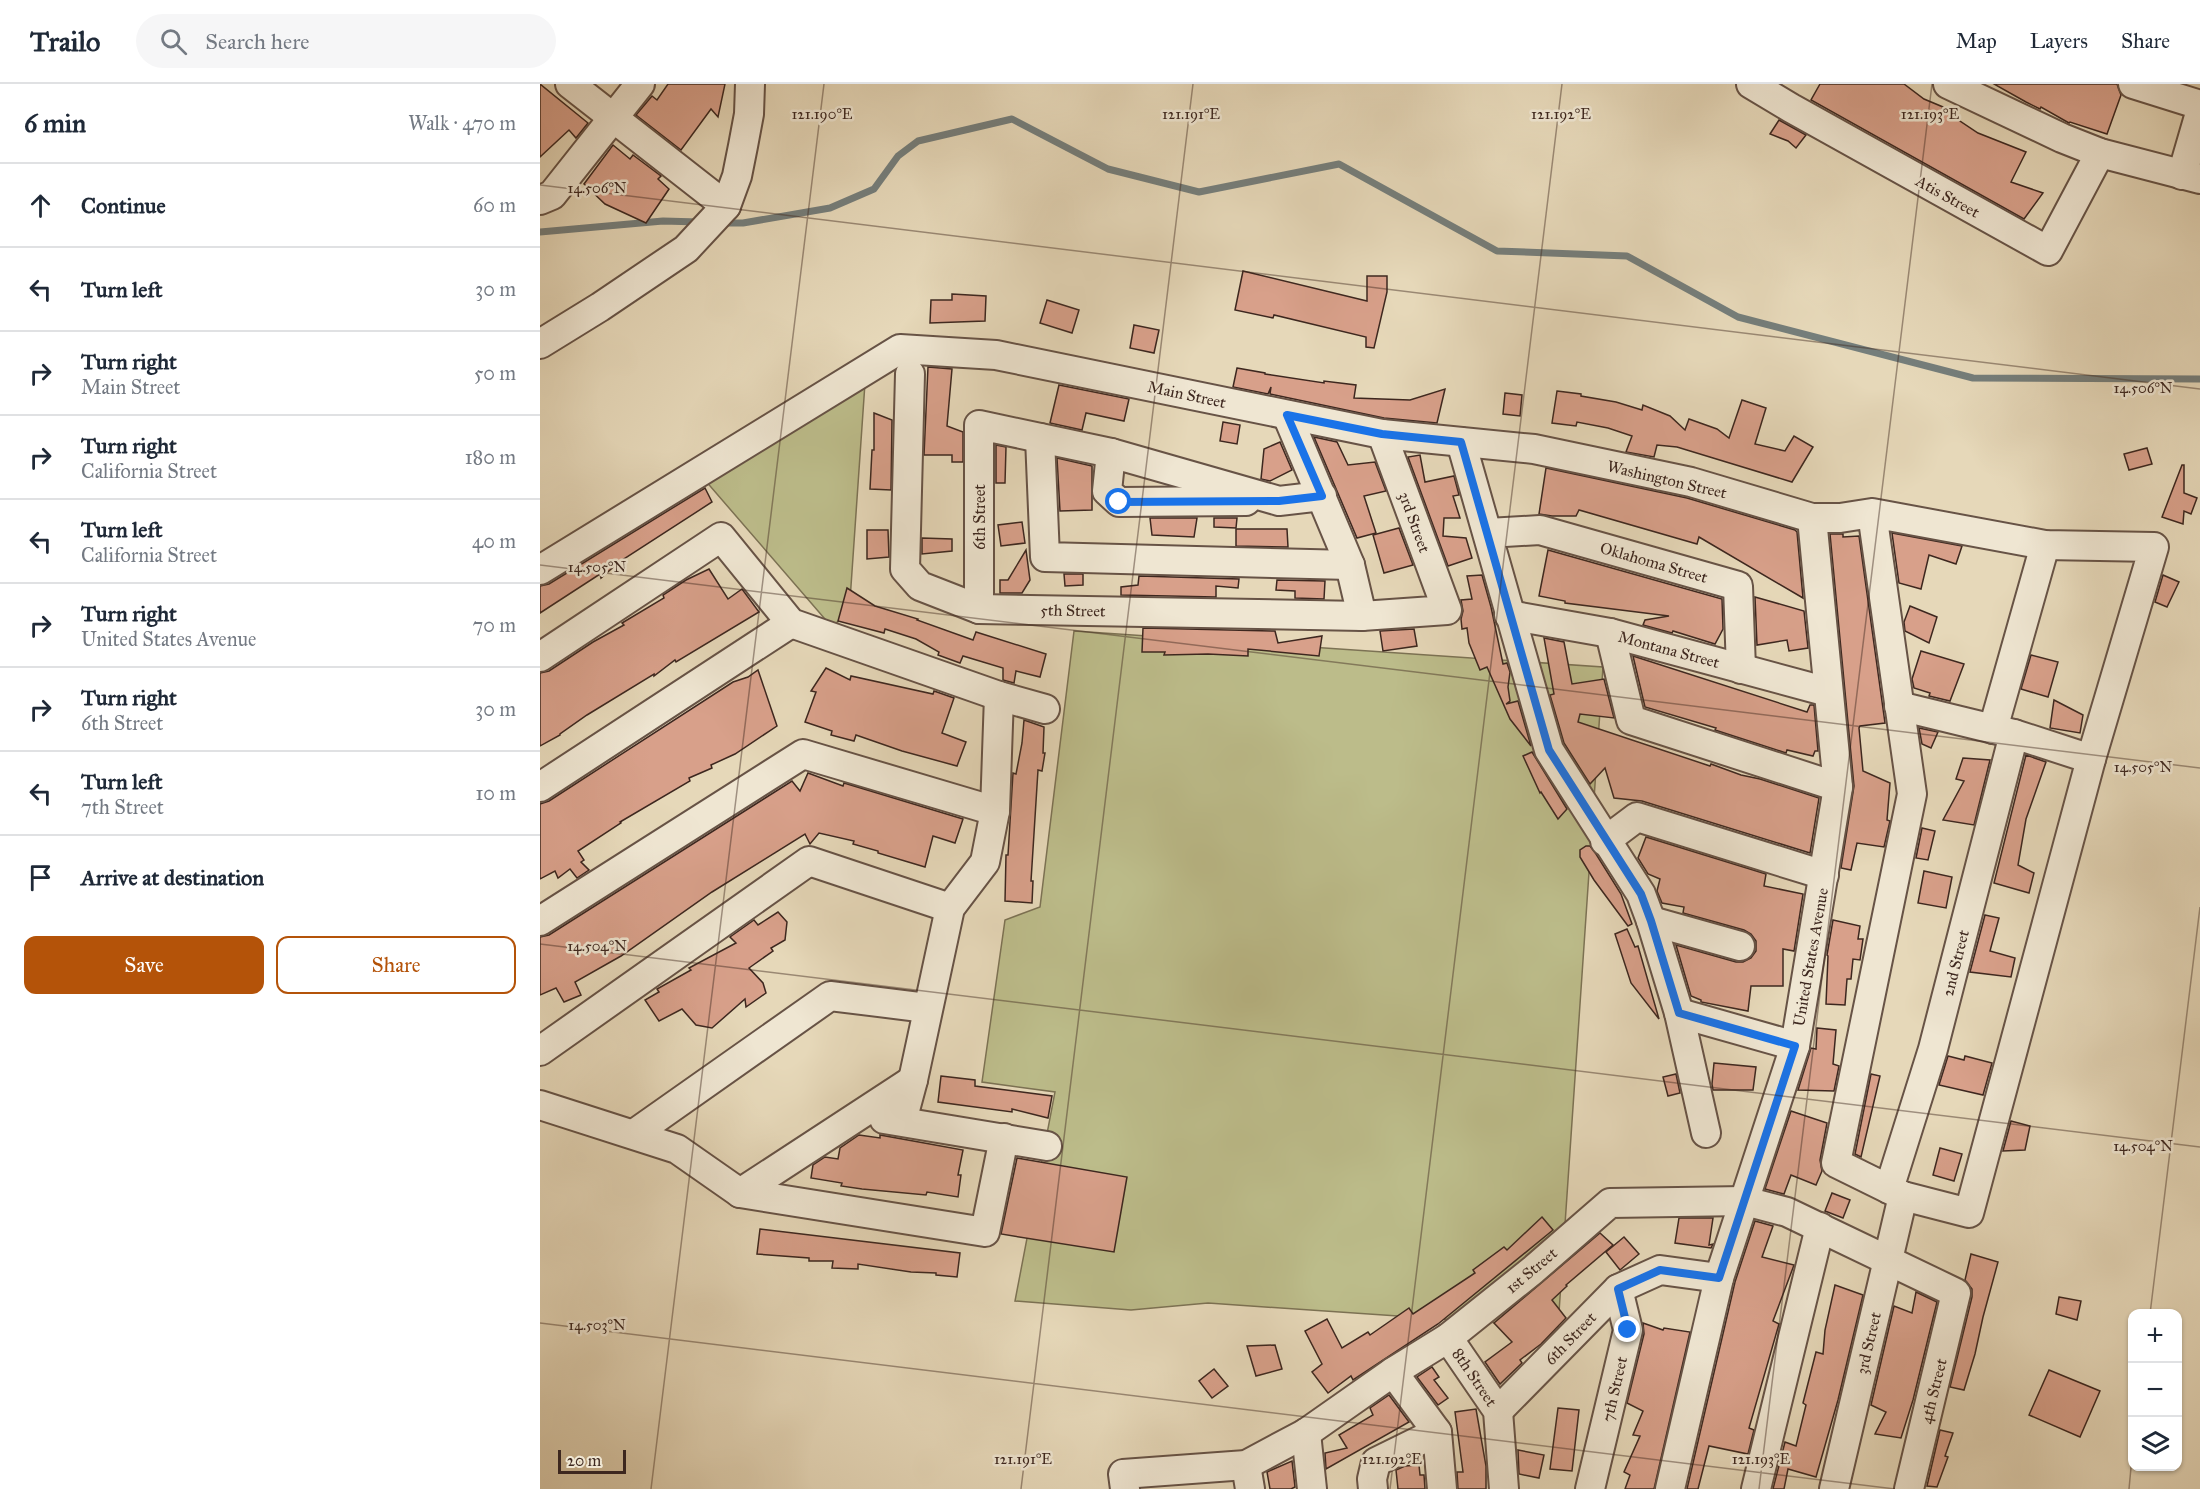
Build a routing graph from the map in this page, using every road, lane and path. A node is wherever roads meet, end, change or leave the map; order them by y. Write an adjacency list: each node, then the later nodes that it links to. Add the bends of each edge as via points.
1 (570, 84): 9 (street)
2 (640, 84): 9 (street)
3 (750, 84): 13 (street, via 749,114 737,176)
4 (1751, 84): 10 (street, Atis Street, via 2048,251)
5 (1948, 84): 10 (street)
6 (2133, 84): 7 (street)
7 (2200, 105)
8 (2200, 112): 11 (street)
9 (613, 117): 12 (street, via 552,195); 13 (street)
10 (2100, 153): 11 (street)
11 (2191, 177)
12 (540, 200)
13 (722, 211): 14 (street, via 686,249)
14 (540, 344)
15 (912, 361): 16 (street, Main Street, via 996,355); 28 (street, via 900,349); 29 (street, 5th Street, via 905,569 920,586)
16 (1287, 415): 17 (street, Main Street); 21 (street)
17 (1382, 434): 19 (street, Main Street); 30 (street, 3rd Street)
18 (1040, 438): 20 (street); 27 (street, via 1045,557); 29 (street, 6th Street, via 979,425)
19 (1461, 442): 24 (street, Washington Street, via 1534,449 1679,479); 25 (street)
20 (1111, 453): 22 (street); 22 (street, via 1107,491 1119,502)
21 (1322, 496): 22 (street); 27 (street)
22 (1279, 501)
23 (1872, 513): 24 (street, Washington Street); 26 (street, Washington Street); 39 (street)
24 (1812, 518): 37 (street, United States Avenue)
25 (1488, 533): 31 (street); 36 (street, Oklahoma Street, via 1540,530 1738,586)
26 (2045, 545): 41 (street, 2nd Street); 42 (street, Washington Street, via 2154,548)
27 (1350, 565): 32 (street)
28 (540, 570)
29 (979, 609): 32 (street, 5th Street)
30 (1447, 610): 32 (street, 5th Street)
31 (1509, 615): 34 (street, Montana Street); 46 (street, via 1549,750)
32 (1362, 616)
33 (791, 623): 35 (street, via 721,537); 38 (street); 43 (street)
34 (1610, 633): 36 (street, Montana Street); 44 (street, via 1631,720)
35 (540, 657)
36 (1742, 669): 37 (street, Montana Street)
37 (1828, 692): 44 (street, United States Avenue)
38 (999, 696): 40 (street); 45 (street)
39 (1899, 706): 41 (street); 65 (street, via 1911,794 1836,1163)
40 (1045, 709)
41 (2003, 732): 42 (street); 65 (street, 2nd Street, via 1933,1049)
42 (2091, 759): 65 (street, via 1969,1213)
43 (540, 787)
44 (1838, 787): 47 (street, United States Avenue)
45 (995, 811): 48 (street, via 986,862); 49 (street, via 802,754)
46 (1605, 841): 47 (street, via 1637,818); 50 (street, via 1641,894)
47 (1824, 875): 54 (street, United States Avenue)
48 (950, 908): 52 (street); 55 (street, via 809,861)
49 (540, 921)
50 (1651, 921): 51 (street); 53 (street)
51 (1740, 946)
52 (927, 1008): 56 (street); 61 (street, via 830,996)
53 (1679, 1013): 54 (street); 60 (street)
54 (1795, 1046): 66 (street, United States Avenue)
55 (540, 1051)
56 (913, 1080): 58 (street); 59 (street)
57 (540, 1105): 61 (street)
58 (858, 1115): 59 (street); 64 (street)
59 (902, 1121): 62 (street)
60 (1706, 1133)
61 (634, 1134): 64 (street, via 677,1149)
62 (1004, 1138): 63 (street); 64 (street, via 985,1232)
63 (1047, 1146)
64 (740, 1193)
65 (1896, 1193): 68 (street, 3rd Street)
66 (1745, 1201): 67 (street, 1st Street, via 1787,1212); 69 (street, United States Avenue); 72 (street, 1st Street, via 1610,1203)
67 (1820, 1227): 68 (street, 1st Street); 86 (street)
68 (1888, 1258): 71 (street, 1st Street); 87 (street, 3rd Street)
69 (1719, 1278): 70 (street, 6th Street, via 1660,1270); 85 (street, United States Avenue)
70 (1618, 1289): 74 (street, 6th Street); 84 (street, 7th Street, via 1628,1330)
71 (1956, 1293): 88 (street, 4th Street)
72 (1448, 1338): 73 (street, 1st Street); 74 (street, 8th Street)
73 (1393, 1372): 75 (street); 76 (street, 1st Street)
74 (1498, 1411): 83 (street, 8th Street)
75 (1437, 1432): 81 (street, via 1376,1462); 82 (street)
76 (1306, 1433): 77 (street, 1st Street); 80 (street)
77 (1248, 1477): 78 (street, 1st Street)
78 (1187, 1479): 79 (street, 1st Street)
79 (1124, 1482)
80 (1312, 1489)
81 (1373, 1489)
82 (1442, 1489)
83 (1504, 1489)
84 (1590, 1489)
85 (1670, 1489)
86 (1756, 1489)
87 (1834, 1489)
88 (1909, 1489)

